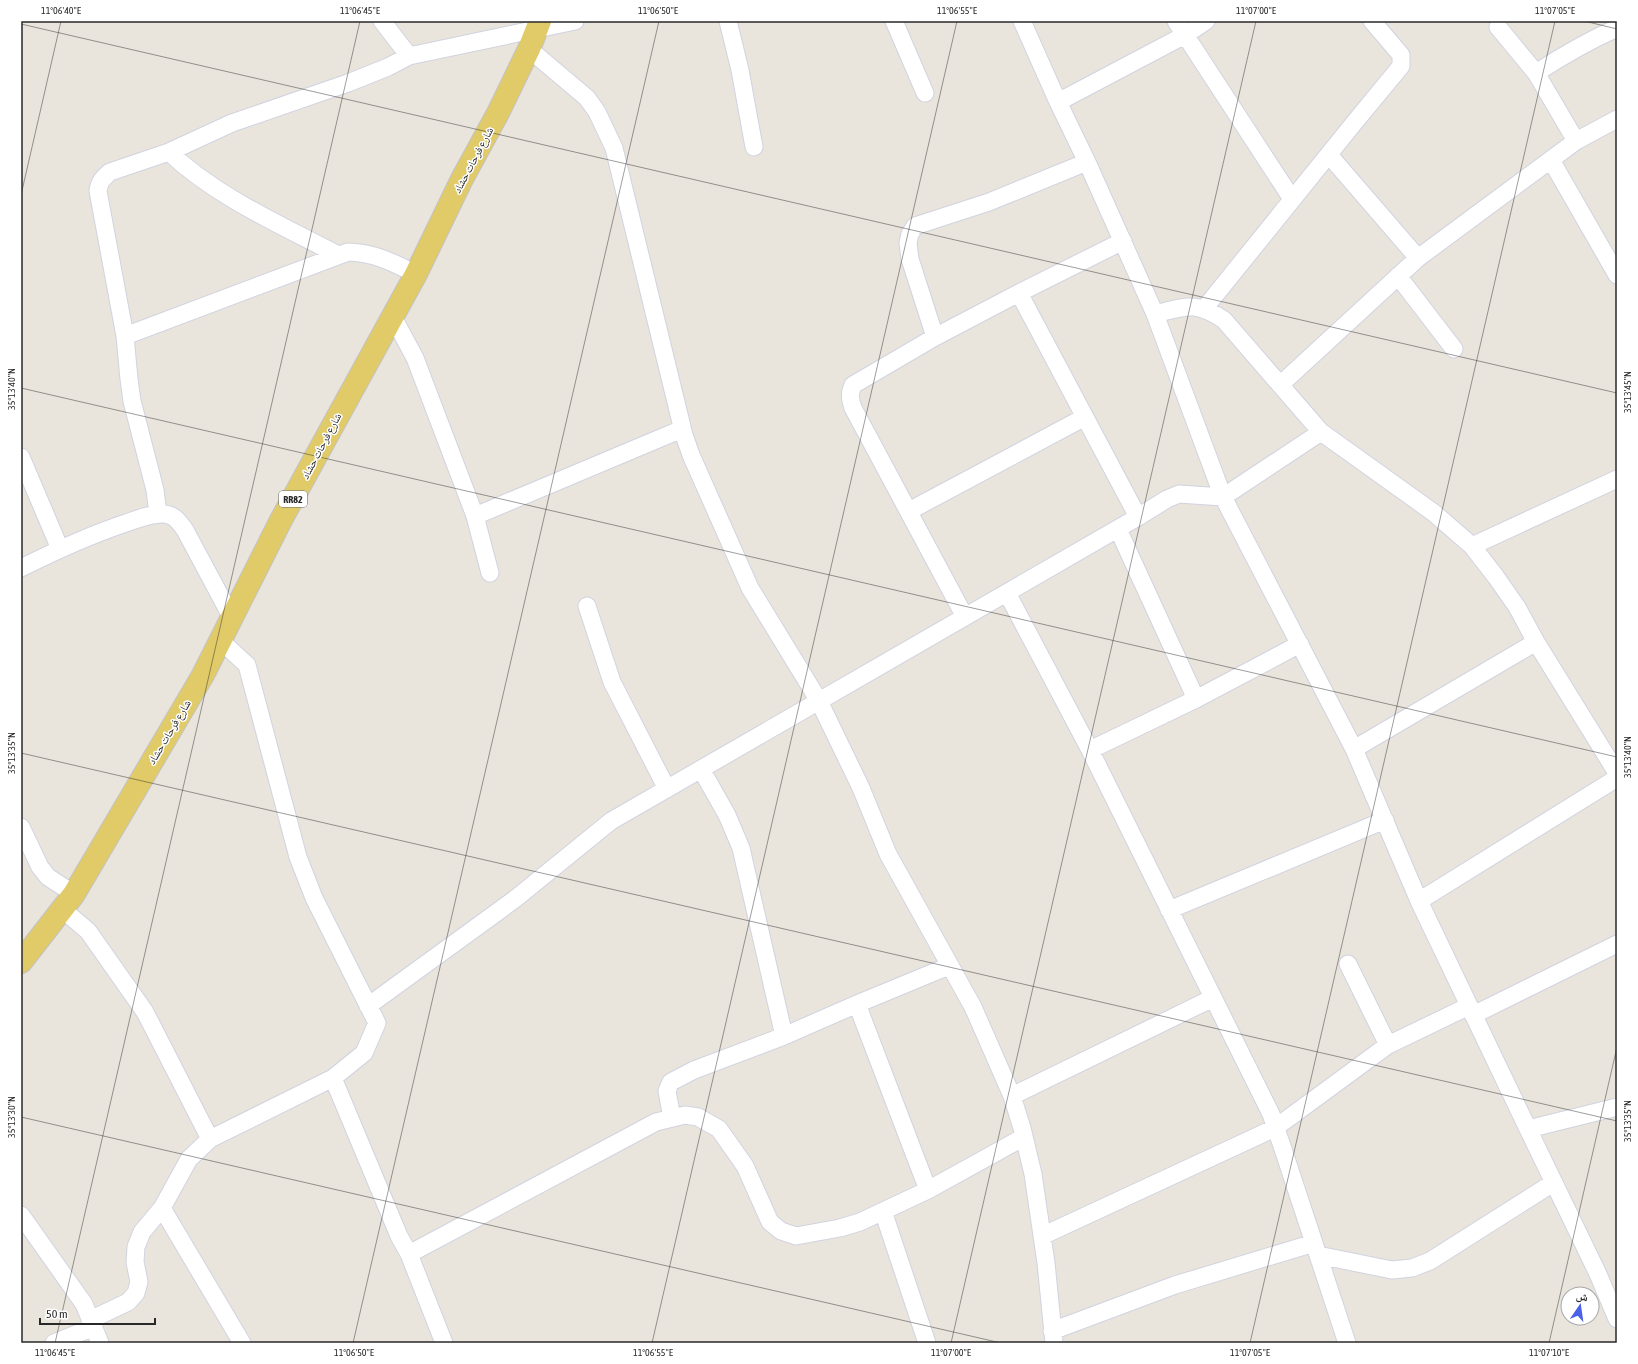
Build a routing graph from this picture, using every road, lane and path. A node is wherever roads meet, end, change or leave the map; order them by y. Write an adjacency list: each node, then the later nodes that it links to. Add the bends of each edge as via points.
1 (382, 21): 12 (street)
2 (576, 21): 11 (street)
3 (728, 21): 18 (street)
4 (894, 21): 14 (street)
5 (1022, 21): 15 (street)
6 (1206, 21): 9 (street)
7 (1372, 21): 20 (street, via 1401,55 1401,66)
8 (1498, 27): 13 (street)
9 (1180, 28): 15 (street); 23 (street)
10 (1617, 28): 13 (street, via 1564,55)
11 (535, 33): 12 (street); 27 (main road, شارع فرحات حشاد / RR82); 39 (street, via 597,112 614,148)
12 (408, 56): 19 (street, via 348,83 232,122)
13 (1536, 73): 17 (street)
14 (925, 93)
15 (1058, 102): 22 (street)
16 (1617, 119): 17 (street)
17 (1576, 141): 21 (street)
18 (754, 147)
19 (168, 152): 25 (street, via 221,192); 34 (street, via 110,172 99,184 98,191)
20 (1328, 155): 23 (street); 26 (street)
21 (1551, 160): 26 (street); 28 (street)
22 (1087, 162): 24 (street); 35 (street, via 989,202 915,226 908,243 910,259)
23 (1292, 200): 31 (street)
24 (1123, 241): 30 (street); 32 (street)
25 (338, 255): 27 (street, via 348,252 366,253); 34 (street)
26 (1418, 258): 29 (street)
27 (416, 274): 33 (main road, شارع فرحات حشاد / RR82)
28 (1617, 275)
29 (1398, 276): 36 (street); 37 (street)
30 (1019, 293): 35 (street); 38 (street)
31 (1204, 309): 32 (street, via 1183,308); 37 (street, via 1224,320)
32 (1155, 314): 43 (street)
33 (393, 317): 46 (street, via 415,358); 56 (main road, شارع فرحات حشاد / RR82, via 281,520)
34 (125, 336): 45 (street, via 132,401 155,490)
35 (935, 338): 44 (street, via 853,385 850,392 853,408)
36 (1454, 349)
37 (1280, 385): 40 (street)
38 (1085, 417): 44 (street); 47 (street)
39 (682, 429): 46 (street); 61 (street, via 750,588)
40 (1321, 432): 43 (street); 49 (street, via 1434,512)
41 (21, 457): 50 (street)
42 (1617, 480): 49 (street)
43 (1223, 497): 47 (street, via 1179,494); 59 (street)
44 (909, 511): 55 (street)
45 (158, 514): 50 (street, via 105,530); 56 (street, via 176,518 185,530)
46 (475, 516): 52 (street)
47 (1138, 517): 48 (street)
48 (1118, 529): 53 (street); 60 (street)
49 (1472, 546): 58 (street, via 1517,607)
50 (60, 549): 51 (street)
51 (21, 568)
52 (490, 573)
53 (1006, 593): 55 (street); 63 (street)
54 (587, 606): 67 (street, via 612,682)
55 (965, 617): 61 (street)
56 (232, 618): 57 (main road, شارع فرحات حشاد / RR82)
57 (221, 641): 71 (main road, شارع فرحات حشاد / RR82); 79 (street, via 247,665 298,857 314,898)
58 (1536, 642): 62 (street); 65 (street)
59 (1300, 644): 60 (street); 62 (street)
60 (1196, 699): 63 (street)
61 (819, 701): 64 (street); 76 (street, via 861,788 888,854)
62 (1354, 748): 68 (street)
63 (1090, 750): 72 (street)
64 (701, 769): 67 (street); 81 (street, via 727,815 740,848)
65 (1617, 773)
66 (1617, 778): 70 (street)
67 (667, 789): 79 (street, via 611,821 515,899)
68 (1385, 820): 70 (street); 72 (street)
69 (21, 827): 71 (street, via 40,867)
70 (1419, 901): 80 (street)
71 (68, 902): 74 (main road, شارع فرحات حشاد / RR82); 90 (street, via 145,1012)
72 (1169, 910): 77 (street)
73 (1617, 944): 80 (street)
74 (21, 962)
75 (1348, 964): 82 (street)
76 (949, 966): 78 (street); 84 (street, via 973,1007)
77 (1213, 998): 84 (street); 87 (street, via 1271,1114)
78 (856, 1004): 81 (street); 92 (street)
79 (368, 1006): 83 (street, via 377,1023 364,1053)
80 (1471, 1011): 82 (street); 88 (street)
81 (784, 1036): 86 (street, via 694,1070 671,1082 667,1091)
82 (1388, 1045): 87 (street)
83 (334, 1078): 90 (street); 98 (street, via 399,1236)
84 (1012, 1096): 89 (street)
85 (1617, 1107): 88 (street)
86 (672, 1118): 94 (street, via 684,1115 698,1117 719,1129 745,1166 770,1222 781,1231 796,1236 817,1233 860,1222); 98 (street, via 656,1122)
87 (1275, 1128): 96 (street); 97 (street)
88 (1528, 1129): 91 (street)
89 (1024, 1137): 92 (street); 96 (street, via 1033,1174)
90 (210, 1139): 93 (street, via 189,1159)
91 (1553, 1183): 97 (street, via 1430,1261 1412,1268 1392,1270); 99 (street)
92 (928, 1190): 94 (street)
93 (162, 1208): 101 (street, via 142,1232 136,1247 135,1262 139,1282 136,1293 128,1302); 105 (street)
94 (883, 1211): 107 (street)
95 (21, 1215): 101 (street, via 84,1304)
96 (1042, 1236): 102 (street)
97 (1316, 1249): 102 (street, via 1175,1285); 108 (street)
98 (409, 1254): 106 (street)
99 (1612, 1294): 100 (street)
100 (1617, 1319)
101 (92, 1323): 103 (street); 104 (street)
102 (1053, 1337)
103 (54, 1343)
104 (100, 1343)
105 (242, 1343)
106 (444, 1343)
107 (927, 1343)
108 (1347, 1343)

